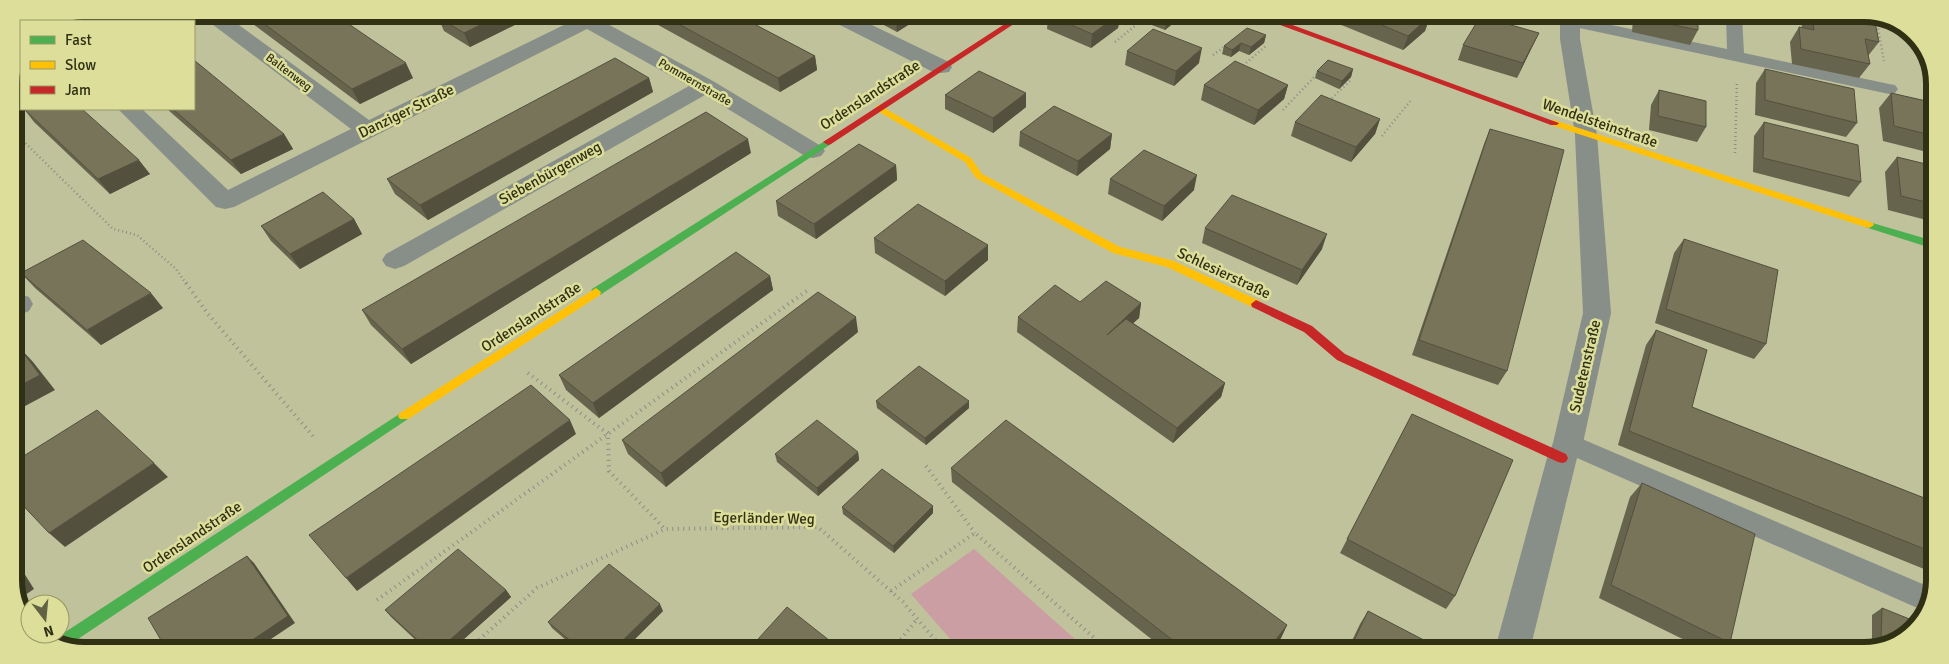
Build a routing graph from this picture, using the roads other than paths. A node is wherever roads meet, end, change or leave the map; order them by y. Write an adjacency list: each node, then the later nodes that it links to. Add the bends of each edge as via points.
1 (222, 22): 16 (street, Baltenweg)
2 (574, 22): 16 (street, Danziger Straße)
3 (589, 22): 12 (street, Pommernstraße)
4 (848, 22): 11 (street)
5 (1012, 22): 11 (street, Ordenslandstraße)
6 (1276, 22): 17 (street, Wendelsteinstraße)
7 (1570, 22): 17 (street, Sudetenstraße)
8 (1583, 22): 10 (lane)
9 (1734, 22): 10 (lane)
10 (1736, 56): 13 (lane)
11 (941, 67): 14 (street, Ordenslandstraße)
12 (705, 86): 18 (street, Pommernstraße); 20 (street, Siebenbürgenweg)
13 (1889, 89)
14 (879, 108): 18 (street, Ordenslandstraße); 21 (street, Schlesierstraße, via 968,160 980,176 1117,250 1170,264 1308,329 1341,357)
15 (130, 110): 16 (street, Danziger Straße, via 225,201)
16 (367, 130)
17 (1586, 135): 19 (street, Wendelsteinstraße); 21 (street, Sudetenstraße, via 1598,313)
18 (813, 150): 23 (street, Ordenslandstraße)
19 (1926, 242)
20 (395, 260)
21 (1565, 450): 22 (lane); 24 (street, Sudetenstraße)
22 (1923, 597)
23 (70, 636)
24 (1514, 642)

